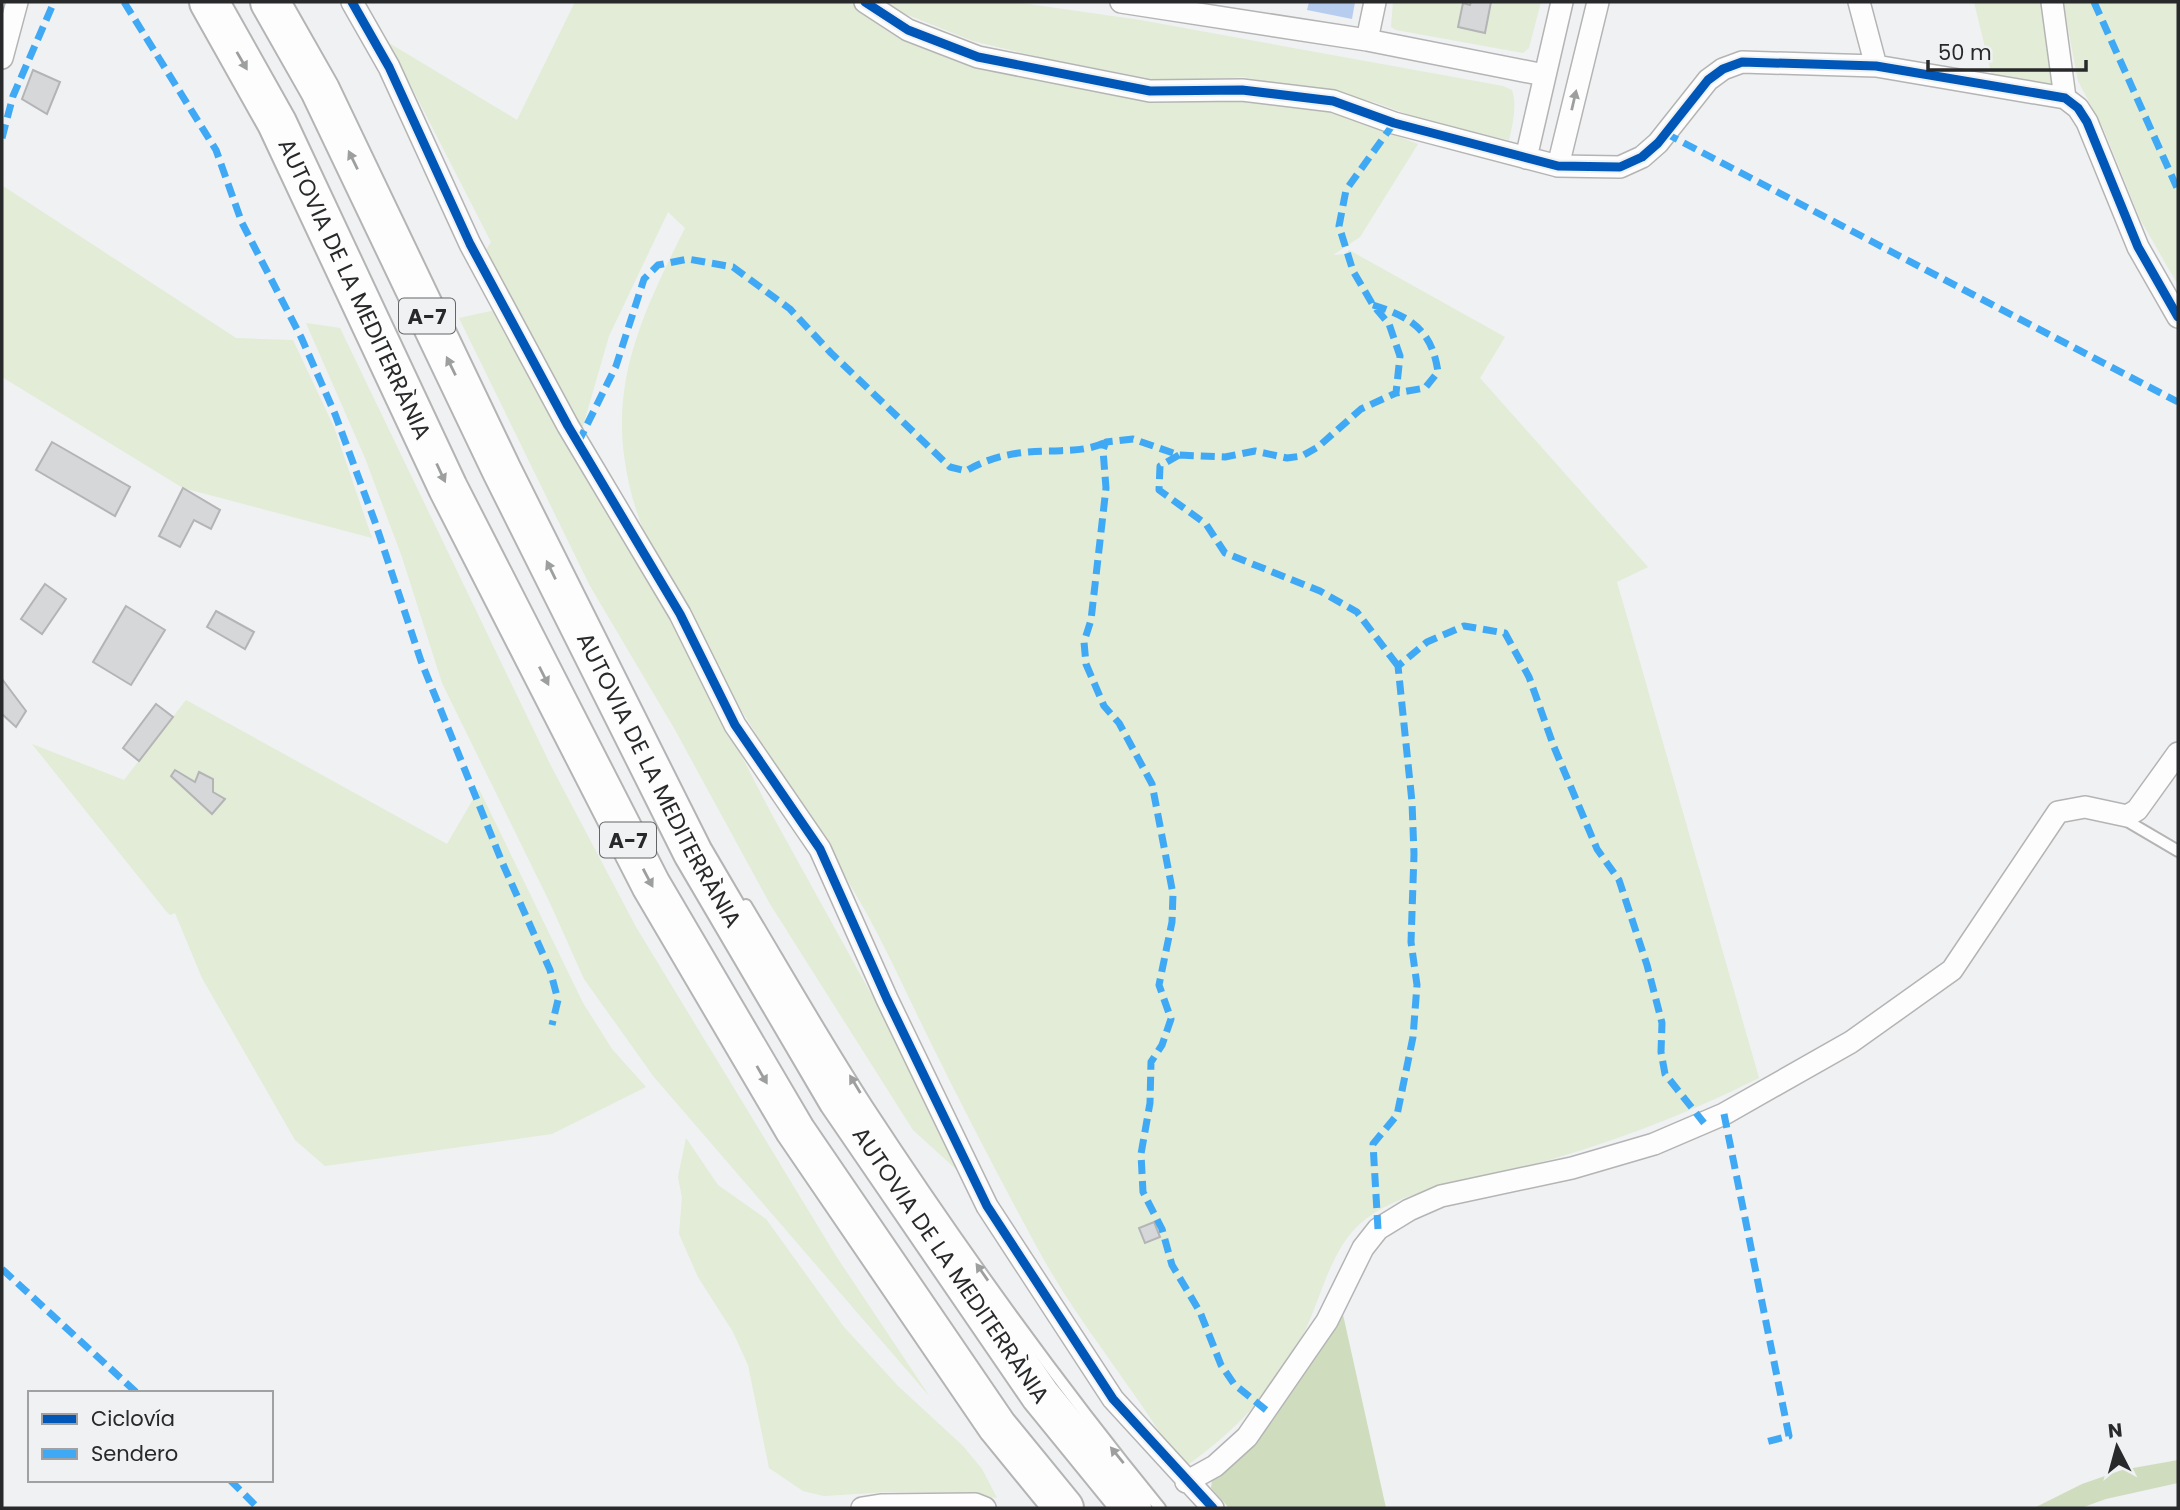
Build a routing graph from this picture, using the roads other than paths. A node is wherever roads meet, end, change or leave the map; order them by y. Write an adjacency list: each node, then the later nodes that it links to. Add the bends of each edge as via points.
1 (17, 2): 14 (street)
2 (209, 2): 30 (highway, AUTOVIA DE LA MEDITERRÀNIA / A-7, one-way to 30, via 277,123 448,488 651,885 795,1130 997,1426)
3 (270, 2): 21 (highway, AUTOVIA DE LA MEDITERRÀNIA / A-7, one-way to 3, via 320,90)
4 (352, 2): 27 (street, via 389,67 470,244 568,426 680,614 735,725 820,849 987,1206 1113,1399)
5 (865, 2): 18 (street, via 908,30 978,57 1150,91 1242,90 1334,101 1394,123)
6 (1121, 2): 12 (street)
7 (1375, 2): 13 (street)
8 (1562, 2): 16 (street)
9 (1598, 2): 19 (street, one-way to 9)
10 (1859, 2): 15 (street)
11 (2052, 2): 17 (street)
12 (1184, 6): 13 (street)
13 (1367, 40): 16 (street)
14 (2, 58)
15 (1876, 66): 17 (street); 19 (street, via 1742,62 1708,80 1642,157 1620,166)
16 (1544, 75): 18 (street)
17 (2065, 98): 20 (street, via 2087,122 2138,247)
18 (1525, 158): 19 (street)
19 (1558, 166)
20 (2178, 317)
21 (581, 631): 23 (lane); 31 (highway, AUTOVIA DE LA MEDITERRÀNIA / A-7, via 693,853 838,1100 1040,1395)
22 (2178, 753): 24 (street, via 2137,810 2127,816)
23 (674, 786)
24 (2116, 815): 25 (lane); 27 (street, via 2085,807 2058,812 1951,970 1851,1042 1791,1077 1724,1114 1654,1143 1572,1168 1441,1196 1378,1229 1363,1248 1327,1321 1248,1437 1215,1466)
25 (2178, 851)
26 (739, 894): 32 (lane, one-way to 26, via 1076,1404 952,1230 867,1104)
27 (1186, 1482): 33 (street)
28 (862, 1508): 29 (street, via 961,1504)
29 (985, 1508)
30 (1063, 1508)
31 (1132, 1508)
32 (1160, 1508)
33 (1213, 1508)

